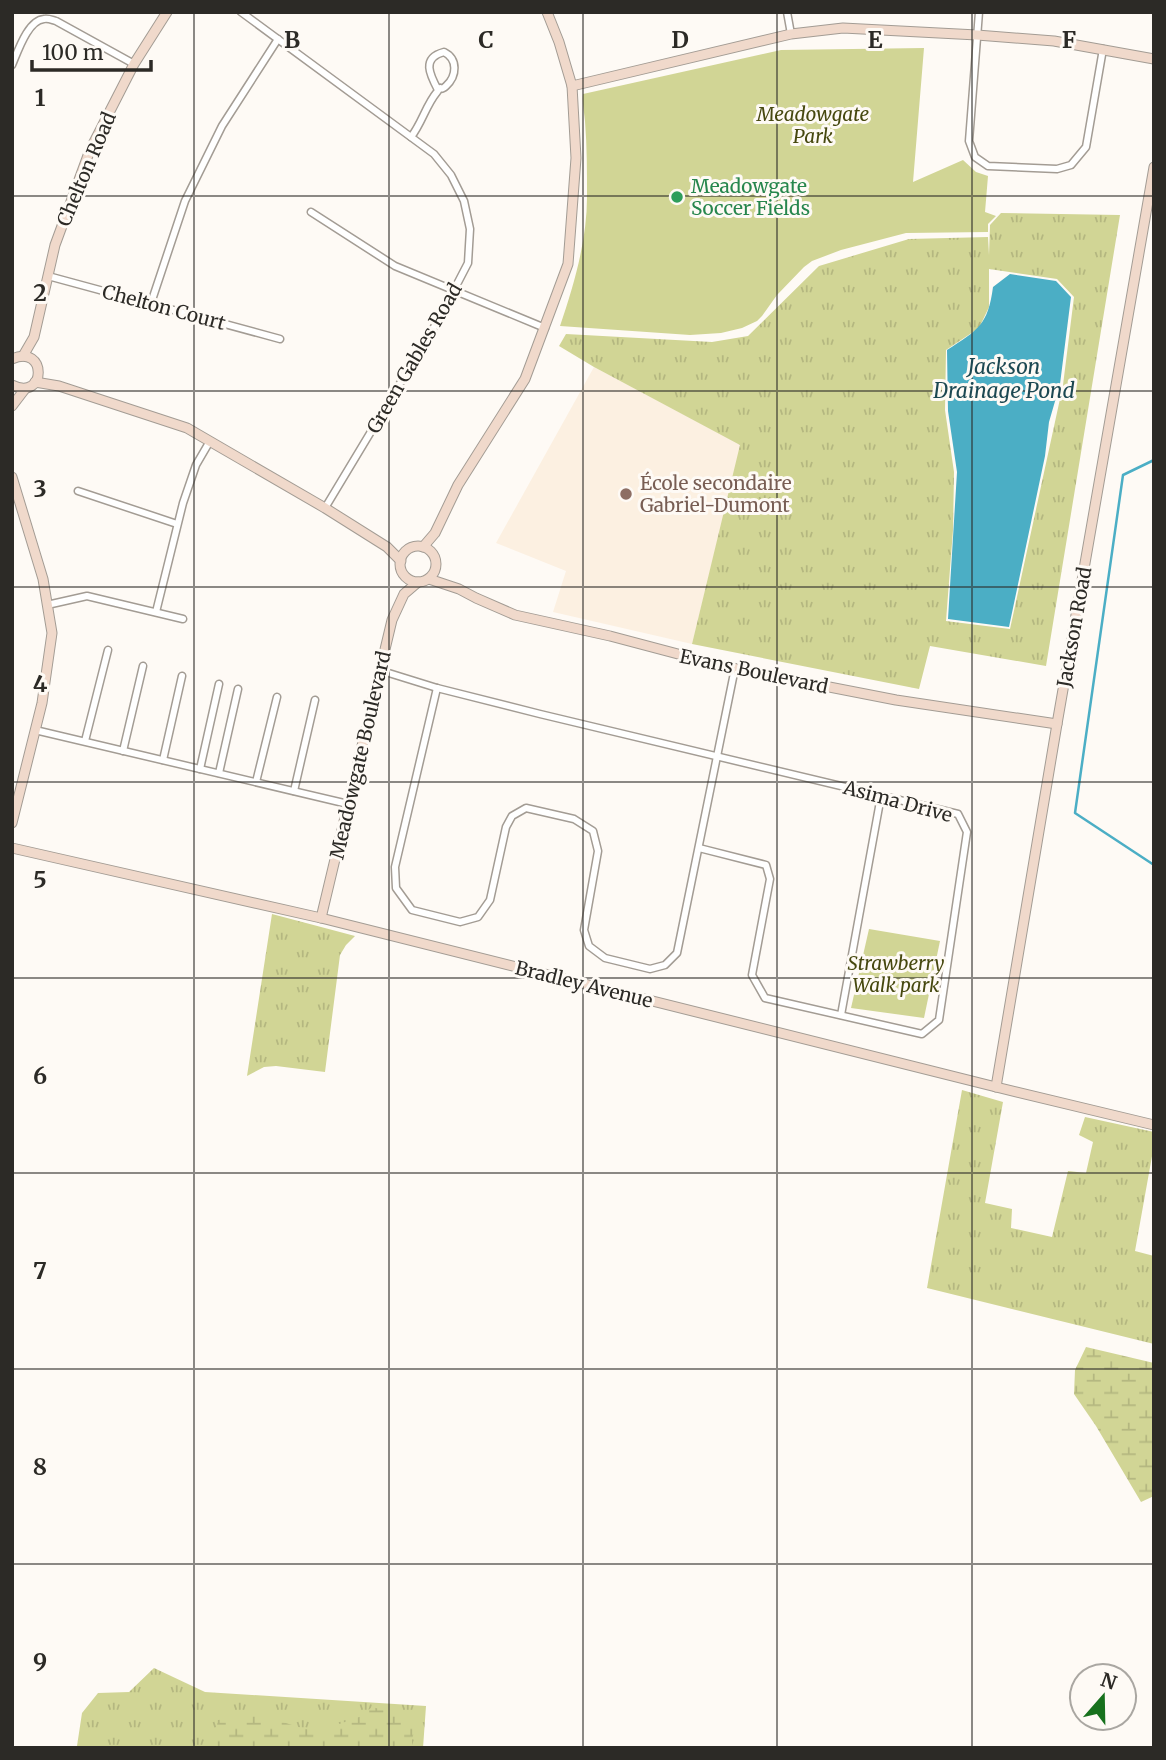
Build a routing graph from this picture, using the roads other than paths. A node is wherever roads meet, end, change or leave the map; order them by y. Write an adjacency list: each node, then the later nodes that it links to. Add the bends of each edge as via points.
1 (167, 12): 11 (street, Chelton Road)
2 (241, 12): 8 (street, Green Gables Road)
3 (547, 12): 13 (street)
4 (787, 12): 6 (street)
5 (979, 12): 7 (street)
6 (791, 34): 7 (street, via 843,28); 13 (street)
7 (977, 35): 9 (street); 9 (street, via 970,141 975,157 988,166 1057,169 1071,165 1086,147)
8 (278, 39): 15 (street, Green Gables Road); 20 (street, via 222,125 185,201)
9 (1102, 48): 10 (street)
10 (1154, 59)
11 (134, 64): 12 (street, via 56,21 44,19 29,29); 18 (street, Chelton Road, via 90,150)
12 (12, 65)
13 (572, 86): 21 (street, via 576,158 568,264)
14 (438, 90): 14 (street, via 446,86 455,67 444,52 429,63); 15 (street)
15 (411, 137): 19 (street, Green Gables Road, via 434,154 464,201 470,229 468,263)
16 (1154, 167): 59 (street, Jackson Road)
17 (312, 212): 19 (street, via 395,266)
18 (48, 276): 20 (street, Chelton Court); 22 (street, Chelton Road)
19 (454, 290): 21 (street); 34 (street, Green Gables Road)
20 (151, 303): 23 (street, Chelton Court)
21 (545, 328): 36 (street, via 526,379 458,485)
22 (34, 337): 24 (street, Chelton Road); 26 (street, Chelton Road)
23 (280, 339)
24 (23, 356): 25 (street); 26 (street)
25 (12, 359)
26 (35, 362): 27 (street, Chelton Road)
27 (37, 378): 29 (street); 31 (street, via 187,428)
28 (12, 385): 29 (street)
29 (25, 389): 30 (street)
30 (12, 406)
31 (209, 441): 34 (street); 35 (street)
32 (12, 477): 46 (street)
33 (78, 491): 35 (street)
34 (325, 508): 39 (street)
35 (177, 524): 47 (street)
36 (435, 533): 37 (street); 38 (street)
37 (423, 547): 38 (street); 39 (street, via 413,547)
38 (432, 552): 40 (street)
39 (403, 556): 41 (street, via 400,566)
40 (436, 569): 42 (street); 44 (street, Evans Boulevard)
41 (404, 575): 43 (street); 45 (street, Meadowgate Boulevard)
42 (429, 579): 43 (street); 44 (street, Evans Boulevard)
43 (418, 582): 45 (street, Meadowgate Boulevard)
44 (459, 589): 51 (street, Evans Boulevard, via 515,615)
45 (404, 594): 52 (street, Meadowgate Boulevard)
46 (47, 605): 47 (street, via 87,596); 60 (street, via 52,633)
47 (156, 612): 48 (street)
48 (183, 619)
49 (108, 650): 61 (street)
50 (143, 666): 62 (street)
51 (735, 668): 59 (street, Evans Boulevard, via 896,700); 63 (street)
52 (379, 670): 55 (street, Asima Drive); 70 (street, Meadowgate Boulevard)
53 (182, 676): 64 (street)
54 (219, 684): 65 (street)
55 (437, 688): 63 (street, Asima Drive); 73 (street, via 395,867 396,888 412,910 460,922 478,917 489,900 512,816 526,808 574,819 593,831 598,851 584,930 589,946 605,958 650,969 665,965 677,953)
56 (238, 690): 66 (street)
57 (277, 697): 67 (street)
58 (315, 700): 68 (street)
59 (1057, 724): 76 (street, Jackson Road)
60 (35, 730): 61 (street); 71 (street)
61 (85, 741): 62 (street)
62 (123, 751): 64 (street)
63 (717, 756): 69 (street, Asima Drive); 73 (street)
64 (163, 760): 65 (street)
65 (200, 769): 66 (street)
66 (219, 773): 67 (street)
67 (256, 782): 68 (street)
68 (294, 791): 70 (street)
69 (881, 796): 75 (street); 75 (street, Asima Drive, via 958,814 967,832 939,1020 922,1034)
70 (348, 804): 74 (street, Meadowgate Boulevard)
71 (12, 823)
72 (12, 848): 74 (street, Bradley Avenue)
73 (699, 848): 75 (street, Asima Drive, via 766,865 770,879 752,975 765,998)
74 (321, 918): 76 (street, Bradley Avenue)
75 (841, 1015)
76 (996, 1087): 77 (street, Bradley Avenue)
77 (1154, 1125)

